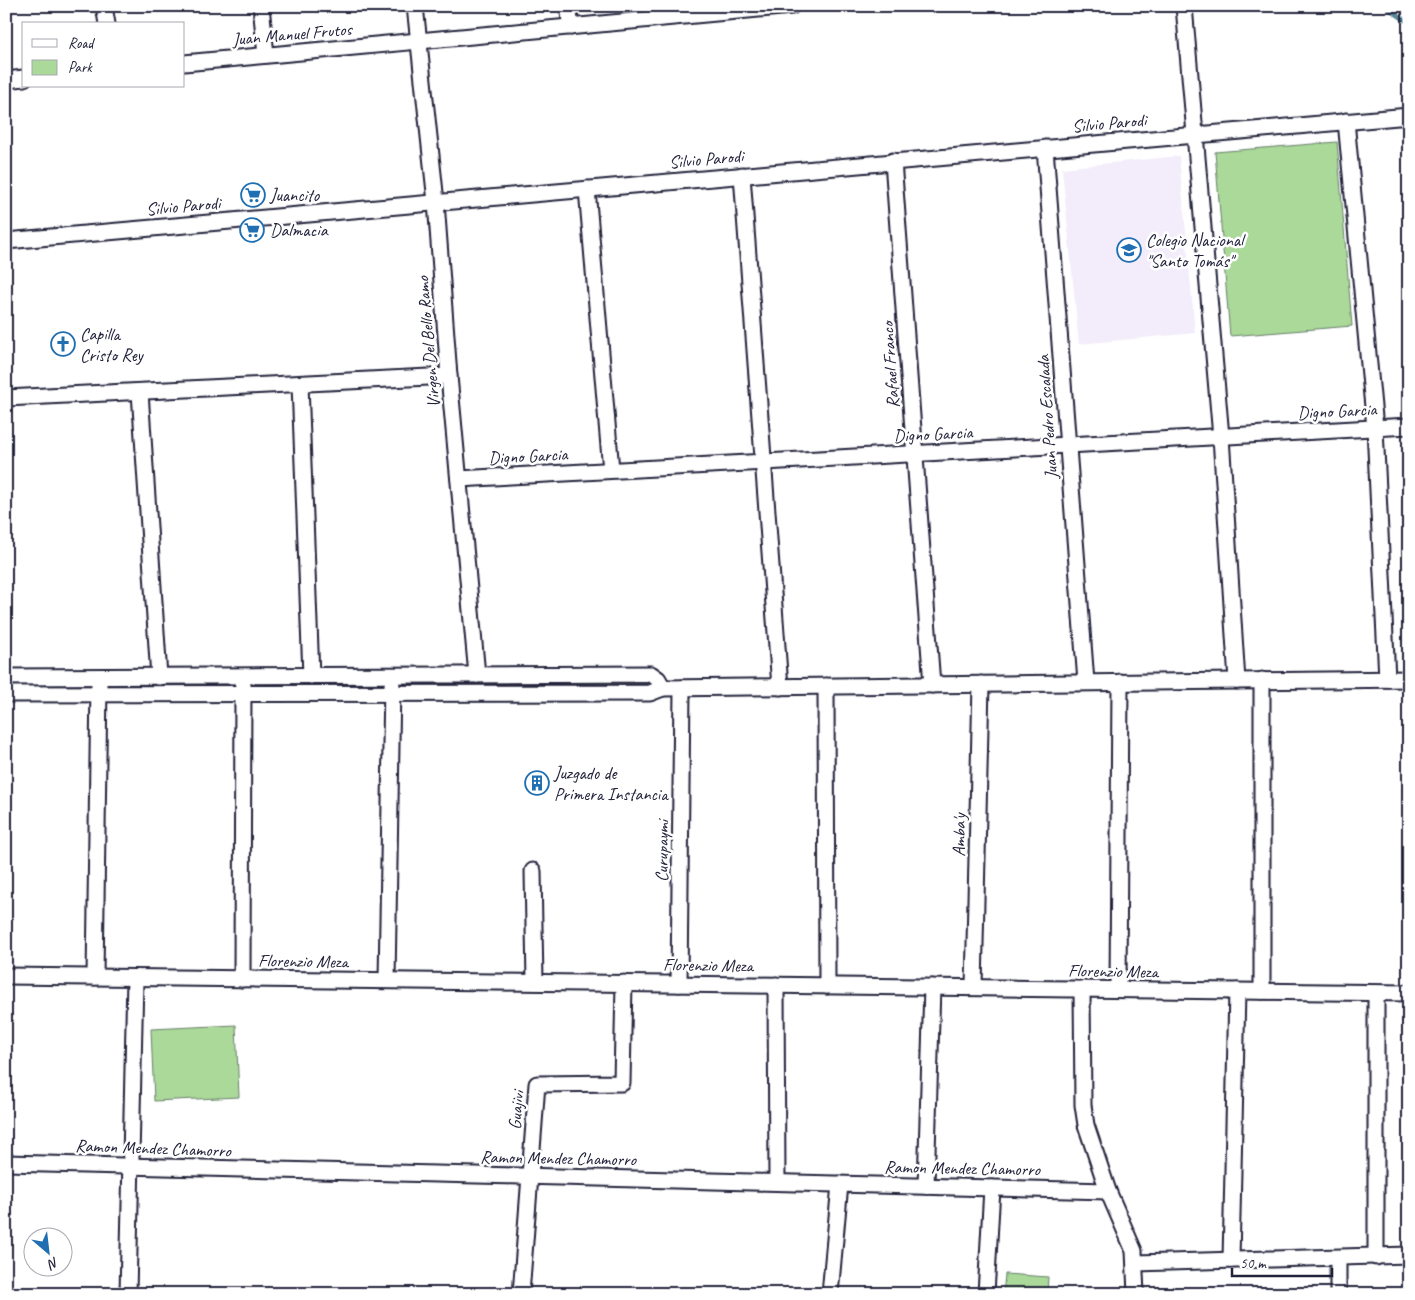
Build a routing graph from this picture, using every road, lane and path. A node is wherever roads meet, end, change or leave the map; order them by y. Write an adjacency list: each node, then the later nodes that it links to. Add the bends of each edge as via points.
1 (104, 6): 8 (street)
2 (260, 6): 11 (street)
3 (415, 6): 10 (street, Virgen Del Bello Ramo)
4 (568, 6): 9 (street)
5 (792, 6): 7 (street, Juan Manuel Frutos)
6 (1184, 6): 17 (street)
7 (722, 10): 9 (street, Juan Manuel Frutos)
8 (107, 22)
9 (571, 27): 10 (street, Juan Manuel Frutos)
10 (419, 41): 11 (street, Juan Manuel Frutos); 22 (street, Virgen Del Bello Ramo)
11 (266, 55): 12 (street, Juan Manuel Frutos)
12 (185, 63)
13 (22, 78): 14 (street)
14 (6, 80)
15 (1409, 116): 16 (street, Silvio Parodi)
16 (1346, 121): 17 (street, Silvio Parodi); 29 (street)
17 (1197, 134): 18 (street, Silvio Parodi); 30 (street)
18 (1045, 148): 19 (street, Silvio Parodi); 31 (street, Juan Pedro Escalada)
19 (893, 161): 20 (street, Silvio Parodi); 32 (street, Rafael Franco)
20 (742, 175): 21 (street, Silvio Parodi); 33 (street)
21 (587, 188): 22 (street, Silvio Parodi); 34 (street)
22 (436, 202): 23 (street, Silvio Parodi); 24 (street, Virgen Del Bello Ramo)
23 (6, 241)
24 (450, 376): 25 (street); 35 (street, Virgen Del Bello Ramo)
25 (300, 384): 26 (street); 38 (street)
26 (140, 392): 27 (street); 42 (street)
27 (6, 398)
28 (1409, 426): 29 (street, Digno Garcia)
29 (1375, 428): 30 (street, Digno Garcia); 43 (street)
30 (1221, 437): 31 (street, Digno Garcia); 46 (street)
31 (1068, 445): 32 (street, Digno Garcia); 47 (street, Juan Pedro Escalada)
32 (915, 454): 33 (street, Digno Garcia); 50 (street, Rafael Franco)
33 (764, 462): 34 (street, Digno Garcia); 52 (street)
34 (610, 470): 35 (street, Digno Garcia)
35 (459, 479): 36 (street, Virgen Del Bello Ramo)
36 (477, 675): 39 (street); 53 (street, via 651,674)
37 (243, 676): 38 (street); 42 (street); 55 (street)
38 (311, 676): 39 (street)
39 (392, 676): 56 (street)
40 (6, 677): 41 (street)
41 (99, 677): 42 (street); 58 (street)
42 (159, 677)
43 (1387, 679): 44 (street); 45 (street)
44 (1409, 679)
45 (1262, 680): 46 (street); 75 (street)
46 (1237, 681): 48 (street)
47 (1086, 682): 48 (street); 49 (street)
48 (1120, 682): 73 (street)
49 (981, 684): 50 (street); 71 (street, Amba'y)
50 (932, 685): 51 (street)
51 (826, 686): 52 (street); 69 (street)
52 (780, 687): 54 (street)
53 (662, 688): 54 (street); 56 (street, via 650,693)
54 (682, 688): 67 (street, Curupaymi)
55 (243, 693): 56 (street); 58 (street); 63 (street)
56 (392, 693): 64 (street)
57 (6, 694): 58 (street)
58 (98, 694): 61 (street)
59 (533, 871): 65 (street)
60 (6, 976): 61 (street, Florenzio Meza)
61 (94, 977): 62 (street, Florenzio Meza)
62 (135, 978): 63 (street, Florenzio Meza); 79 (street)
63 (242, 979): 64 (street, Florenzio Meza)
64 (387, 980): 65 (street, Florenzio Meza)
65 (535, 982): 66 (street, Florenzio Meza)
66 (624, 983): 67 (street, Florenzio Meza); 80 (street, Guajivi, via 622,1083 537,1084)
67 (680, 984): 68 (street, Florenzio Meza)
68 (776, 985): 69 (street, Florenzio Meza); 81 (street)
69 (826, 986): 70 (street, Florenzio Meza)
70 (932, 987): 71 (street, Florenzio Meza); 83 (street)
71 (974, 988): 72 (street, Florenzio Meza)
72 (1082, 989): 73 (street, Florenzio Meza); 85 (street, via 1083,1105 1086,1125)
73 (1118, 989): 74 (street, Florenzio Meza)
74 (1237, 991): 75 (street, Florenzio Meza); 89 (street)
75 (1262, 991): 76 (street, Florenzio Meza)
76 (1376, 993): 77 (street, Florenzio Meza); 87 (street)
77 (1409, 993)
78 (6, 1163): 79 (street, Ramon Mendez Chamorro)
79 (132, 1166): 80 (street, Ramon Mendez Chamorro); 91 (street)
80 (530, 1176): 81 (street, Ramon Mendez Chamorro); 92 (street, Guajivi)
81 (777, 1182): 82 (street, Ramon Mendez Chamorro)
82 (840, 1184): 83 (street, Ramon Mendez Chamorro); 93 (street)
83 (926, 1186): 84 (street, Ramon Mendez Chamorro)
84 (992, 1188): 85 (street, Ramon Mendez Chamorro); 94 (street)
85 (1108, 1191): 90 (street)
86 (1409, 1255): 87 (street)
87 (1376, 1257): 88 (street)
88 (1338, 1258): 89 (street); 96 (street)
89 (1231, 1260): 90 (street)
90 (1136, 1263): 95 (street)
91 (128, 1294)
92 (521, 1294)
93 (830, 1294)
94 (986, 1294)
95 (1136, 1294)
96 (1338, 1294)

